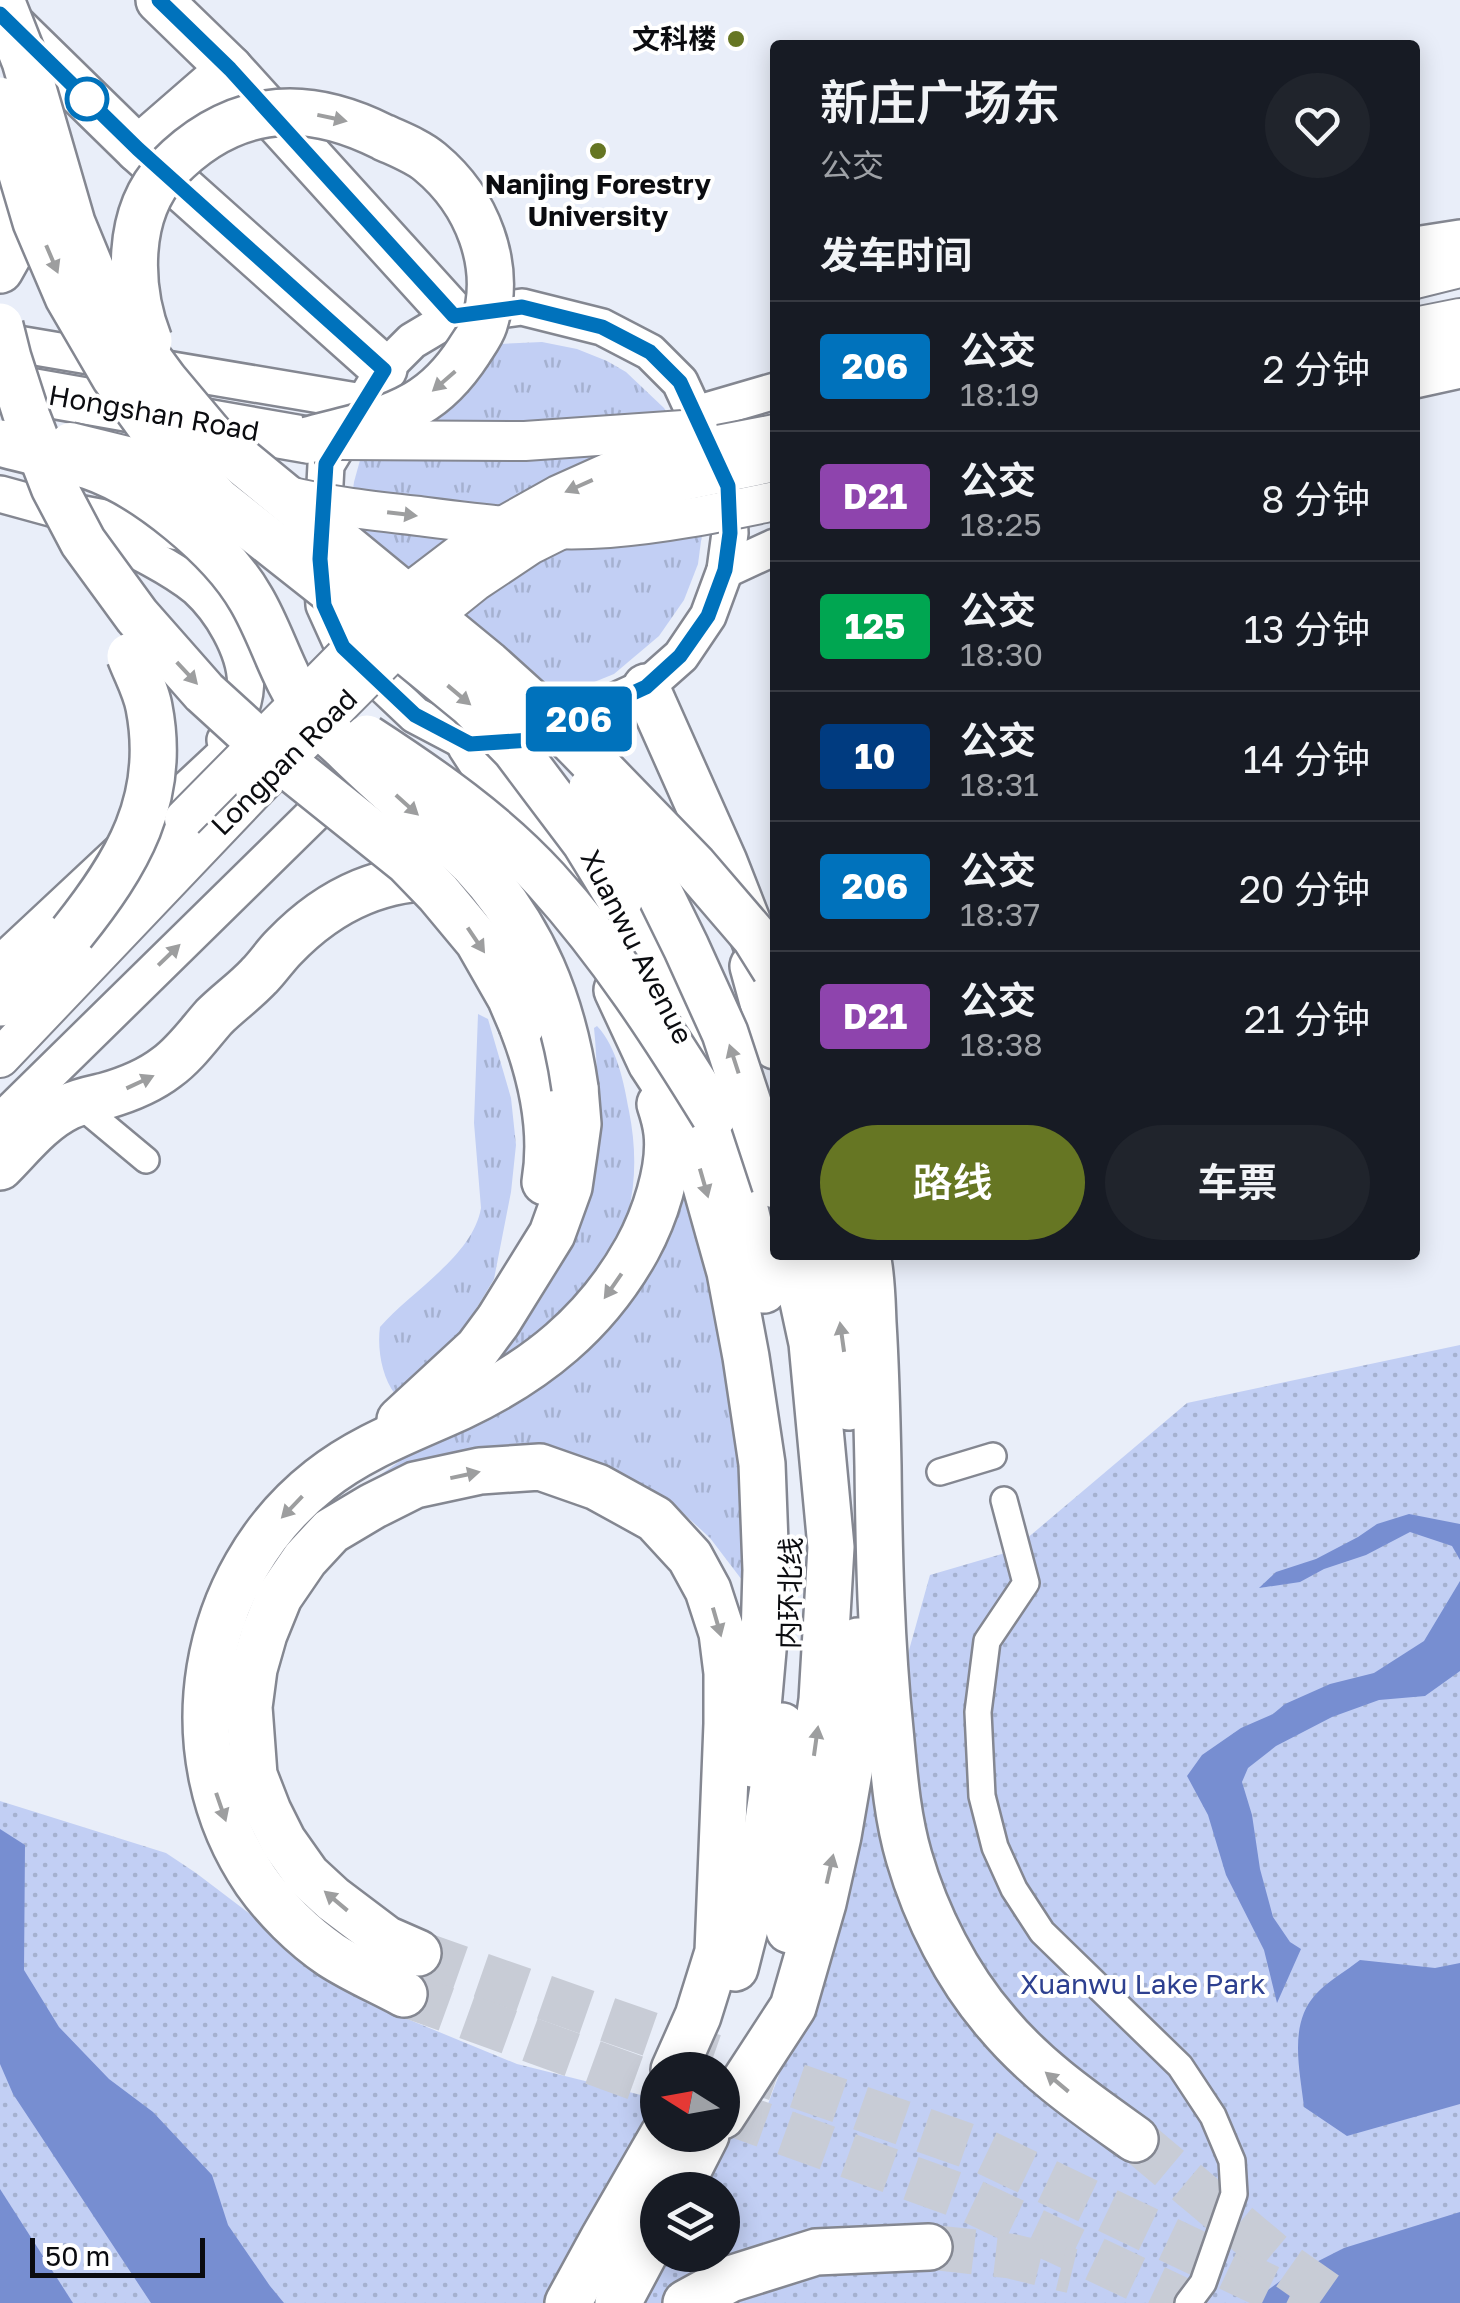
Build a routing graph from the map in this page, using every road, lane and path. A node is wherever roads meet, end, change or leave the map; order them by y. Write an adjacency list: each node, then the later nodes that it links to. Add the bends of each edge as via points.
1 (1, 0): 24 (highway, bridge, via 93,274)
2 (159, 0): 4 (highway)
3 (0, 14): 7 (highway)
4 (230, 69): 7 (highway); 15 (highway)
5 (0, 80): 11 (highway, via 20,179 9,254)
6 (0, 100): 60 (highway, Xuanwu Avenue, one-way to 60, bridge, via 36,222 114,376 169,452 218,501 471,704 515,749 620,899 674,1008)
7 (138, 149): 26 (highway)
8 (1460, 238): 9 (main road)
9 (1420, 244)
10 (1460, 268): 12 (main road)
11 (0, 270)
12 (1420, 278)
13 (1460, 286): 14 (main road)
14 (1420, 295)
15 (454, 316): 26 (main road, via 412,341); 28 (main road, via 522,307 602,327 650,352 680,382)
16 (1460, 318): 18 (main road)
17 (0, 326): 38 (highway, bridge, via 27,417)
18 (1420, 326)
19 (0, 342): 26 (main road)
20 (1460, 350): 21 (main road)
21 (1420, 359)
22 (1460, 370): 23 (main road)
23 (1420, 379)
24 (165, 381): 32 (highway, one-way to 32, bridge, via 136,287 138,228 150,190 202,140 230,125 289,112 354,123 428,160 459,191 482,234 490,295 483,328 456,371 418,403 378,422); 43 (highway, bridge, via 226,450)
25 (0, 386): 32 (highway, Hongshan Road, bridge)
26 (373, 386): 40 (main road, via 326,464)
27 (770, 392): 28 (main road)
28 (696, 414): 41 (main road, via 728,486)
29 (770, 420): 32 (main road, bridge, via 525,441)
30 (0, 424): 36 (main road, one-way to 36, bridge, via 322,504 471,523 608,528)
31 (770, 435): 55 (main road, Longpan Road, one-way to 55, bridge, via 616,469 494,531 419,584)
32 (308, 440)
33 (0, 444): 45 (highway, bridge, via 92,467 191,529 253,601)
34 (770, 463): 57 (main road, Longpan Road, bridge, via 608,506 476,580 410,634 254,790)
35 (0, 494): 37 (main road)
36 (770, 502)
37 (52, 508): 40 (main road); 48 (main road, via 198,589 222,617 243,656 246,692)
38 (83, 542): 54 (highway, bridge, via 149,705 152,780 116,874 72,934); 59 (highway, one-way to 59, bridge, via 204,692 408,862 459,916 510,997 537,1063)
39 (770, 549): 41 (main road)
40 (320, 559): 42 (main road, via 324,605)
41 (725, 570): 44 (main road, via 708,616 680,656)
42 (343, 647): 46 (main road); 48 (main road)
43 (488, 664): 51 (highway, bridge, via 694,866); 65 (highway, one-way to 43, bridge, via 725,1033 658,890 578,772)
44 (646, 687): 47 (main road, via 531,740); 49 (highway)
45 (310, 714): 50 (highway, bridge, via 357,732 435,785 501,837); 59 (highway, one-way to 59, bridge, via 499,894 560,1008 570,1046)
46 (415, 715): 47 (main road); 62 (main road, Longpan Road, one-way to 46)
47 (470, 744): 50 (highway)
48 (206, 770): 52 (main road, Longpan Road)
49 (724, 862): 53 (highway); 56 (highway)
50 (582, 919): 58 (highway); 60 (highway, bridge); 64 (highway, one-way to 50, via 66,1108 167,1067 284,946 368,888 436,876 523,879 551,888)
51 (770, 961)
52 (0, 964)
53 (770, 979)
54 (0, 1003)
55 (0, 1014)
56 (770, 1028)
57 (0, 1058)
58 (652, 1063): 70 (highway, one-way to 70, via 666,1159 650,1224 615,1286 559,1346 520,1372); 75 (highway, one-way to 75, via 690,1134 730,1272 762,1464 766,1570 756,1730 746,1827)
59 (560, 1098): 70 (highway, via 578,1124 552,1234 478,1348)
60 (714, 1114): 77 (highway, 内环北线, via 759,1265 784,1408 792,1644 762,1862)
61 (92, 1115): 63 (street)
62 (0, 1122)
63 (146, 1160)
64 (0, 1167)
65 (770, 1170)
66 (794, 1260): 78 (highway, 内环北线, one-way to 66, via 766,2020 788,1941 822,1700 831,1547 812,1344)
67 (830, 1260): 79 (highway, one-way to 67, via 793,2007 852,1755 855,1510 848,1384)
68 (867, 1260): 74 (highway)
69 (891, 1260): 74 (highway, via 903,1433 902,1570)
70 (369, 1448): 75 (highway, one-way to 75, via 320,1479 272,1528 237,1584 211,1654 208,1758 218,1801 256,1882 330,1954 411,1974 386,1939 307,1875 283,1841 254,1775 248,1707 254,1669 280,1597 331,1531 415,1485 540,1467 597,1487 655,1519 690,1556 708,1590 727,1673)
71 (993, 1456): 72 (street)
72 (940, 1472)
73 (1004, 1500): 89 (street, via 1026,1583 987,1640 978,1712 982,1796 995,1847 1042,1932 1180,2066 1220,2131 1232,2161 1234,2194 1203,2283)
74 (885, 1682): 80 (highway, one-way to 74, via 1024,2052 995,2022 944,1943 908,1856)
75 (718, 1952): 76 (highway)
76 (682, 2052)
77 (707, 2052)
78 (740, 2070)
79 (740, 2088)
80 (1135, 2140)
81 (640, 2152): 83 (highway)
82 (689, 2152): 83 (highway)
83 (603, 2238): 86 (highway)
84 (929, 2246): 88 (highway, via 816,2252 730,2279)
85 (640, 2262): 87 (highway)
86 (568, 2303)
87 (618, 2303)
88 (686, 2303)
89 (1188, 2303)

